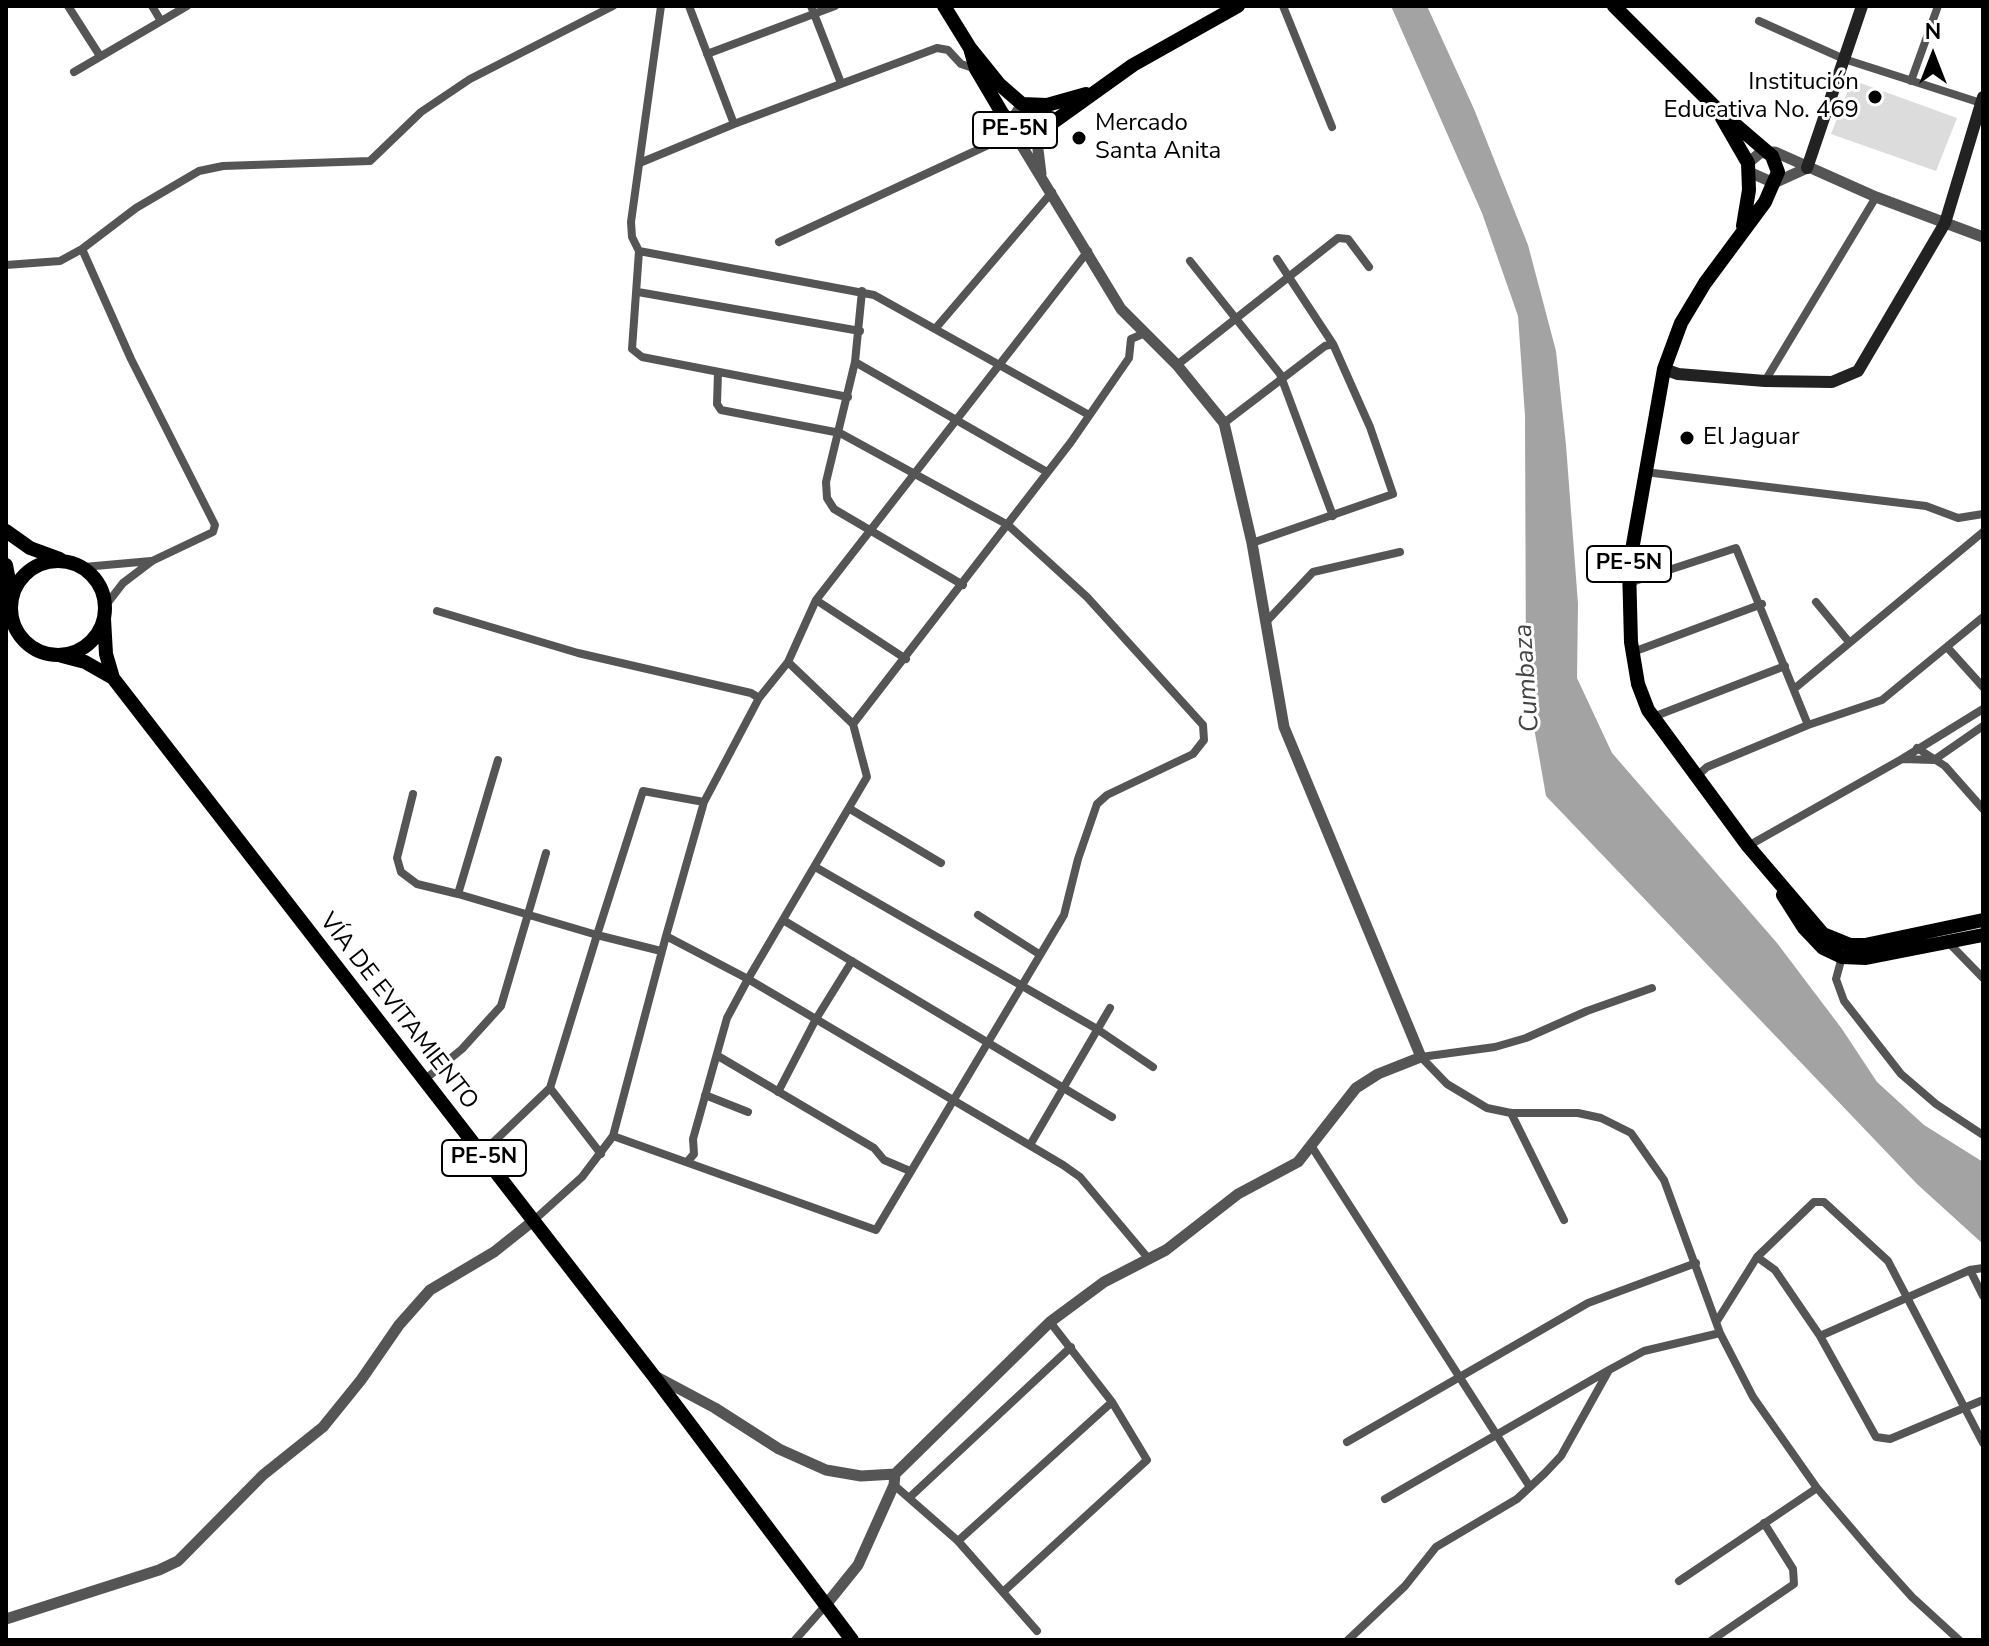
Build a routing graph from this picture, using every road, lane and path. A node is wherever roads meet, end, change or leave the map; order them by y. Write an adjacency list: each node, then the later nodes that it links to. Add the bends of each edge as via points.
1 (68, 6): 20 (street)
2 (152, 6): 16 (street)
3 (187, 6): 16 (street)
4 (613, 6): 14 (street)
5 (661, 6): 35 (street)
6 (689, 6): 19 (street)
7 (835, 6): 15 (street)
8 (944, 6): 18 (main road, PE-5N)
9 (1238, 6): 26 (main road, PE-5N)
10 (1283, 6): 31 (street)
11 (1614, 6): 29 (main road)
12 (1862, 6): 21 (main road)
13 (1938, 6): 24 (street)
14 (593, 9): 46 (street, via 421,112 370,161 199,171 136,208)
15 (812, 10): 19 (street); 25 (street)
16 (161, 21): 20 (street)
17 (1759, 21): 21 (street)
18 (970, 48): 22 (main road, PE-5N); 28 (main road, PE-5N, via 999,84)
19 (707, 54): 30 (street)
20 (100, 56): 23 (street)
21 (1844, 59): 24 (street); 37 (main road)
22 (976, 69): 25 (street, via 961,64 944,47); 32 (main road, PE-5N)
23 (74, 72)
24 (1911, 81): 27 (street)
25 (841, 83): 30 (street)
26 (1095, 91): 28 (main road, PE-5N); 33 (main road, PE-5N)
27 (1982, 100): 42 (main road)
28 (1029, 105): 32 (street, via 1015,111); 33 (street, via 1041,121)
29 (1716, 108): 34 (main road); 36 (main road)
30 (734, 124): 35 (street)
31 (1332, 127)
32 (1013, 129): 33 (main road, PE-5N); 38 (street); 45 (street)
33 (1036, 133): 38 (street)
34 (1767, 151): 36 (street); 37 (street); 39 (main road, via 1777,164)
35 (642, 162): 47 (street, via 631,229)
36 (1748, 168): 39 (street); 43 (main road, PE-5N)
37 (1807, 168): 39 (street); 41 (street)
38 (1041, 174): 40 (street)
39 (1774, 183): 43 (main road, PE-5N)
40 (1052, 192): 48 (street); 57 (street)
41 (1876, 197): 42 (street); 67 (street)
42 (1945, 223): 44 (street); 67 (main road, via 1858,371 1832,382)
43 (1743, 231): 64 (main road, PE-5N, via 1681,323)
44 (1983, 237)
45 (779, 242)
46 (82, 249): 51 (street, via 60,261); 85 (street, via 215,525 210,534)
47 (639, 251): 54 (street); 55 (street)
48 (1088, 251): 59 (street, via 1121,309); 62 (street)
49 (1277, 259): 53 (street)
50 (1190, 261): 56 (street)
51 (6, 265)
52 (1369, 267): 53 (street, via 1343,237)
53 (1292, 278): 56 (street); 60 (street)
54 (862, 291): 57 (street); 58 (street)
55 (638, 292): 58 (street); 65 (street, via 630,343 637,355)
56 (1235, 320): 63 (street); 66 (street)
57 (935, 329): 62 (street)
58 (860, 331): 61 (street)
59 (1145, 333): 63 (street); 69 (street, via 1131,339 1129,358)
60 (1333, 344): 66 (street); 77 (street, via 1393,494)
61 (855, 362): 68 (street); 70 (street)
62 (997, 365): 69 (street); 70 (street)
63 (1177, 365): 71 (street)
64 (1664, 369): 67 (main road); 74 (main road, PE-5N)
65 (718, 372): 68 (street); 72 (street, via 721,410)
66 (1281, 381): 71 (street); 77 (street)
67 (1765, 381)
68 (848, 397): 72 (street)
69 (1089, 415): 73 (street)
70 (954, 420): 73 (street); 75 (street)
71 (1224, 423): 82 (street)
72 (840, 433): 75 (street); 79 (street, via 826,482 827,498 834,509)
73 (1047, 472): 78 (street)
74 (1644, 472): 76 (street, via 1899,502 1958,518); 88 (main road, PE-5N)
75 (911, 475): 78 (street); 79 (street)
76 (1983, 514)
77 (1333, 516): 82 (street)
78 (1008, 525): 89 (street); 138 (street, via 1087,597 1203,725 1204,734 1193,754 1097,804 1064,915)
79 (868, 529): 89 (street); 91 (street)
80 (6, 531): 84 (main road, via 30,548)
81 (1983, 532): 98 (street)
82 (1252, 543): 97 (street)
83 (1400, 552): 97 (street, via 1313,572)
84 (64, 561): 87 (main road); 90 (main road, via 29,570)
85 (152, 561): 87 (street); 95 (street, via 123,583)
86 (6, 565): 90 (main road)
87 (84, 567): 95 (main road, via 101,588)
88 (1629, 583): 93 (street, via 1736,548); 100 (main road, PE-5N)
89 (963, 585): 102 (street)
90 (12, 597): 101 (main road, via 20,635 39,651)
91 (816, 600): 102 (street); 103 (street)
92 (1816, 602): 98 (street)
93 (1762, 604): 100 (street); 104 (street)
94 (437, 611): 108 (street)
95 (105, 612): 101 (main road, via 88,644); 105 (main road, VÍA DE EVITAMIENTO / PE-5N, via 106,654)
96 (1983, 617): 99 (street)
97 (1266, 622): 150 (street, via 1284,727)
98 (1849, 642): 107 (street)
99 (1947, 647): 106 (street); 112 (street, via 1882,700)
100 (1633, 652): 110 (main road, PE-5N, via 1638,684)
101 (55, 655): 105 (main road, VÍA DE EVITAMIENTO / PE-5N, via 85,662)
102 (906, 659): 111 (street)
103 (788, 662): 108 (street); 111 (street)
104 (1785, 666): 107 (street); 110 (street)
105 (113, 678): 152 (main road, VÍA DE EVITAMIENTO / PE-5N)
106 (1983, 687)
107 (1794, 689): 112 (street)
108 (759, 698): 120 (street)
109 (1983, 709): 114 (street)
110 (1653, 717): 118 (main road, PE-5N)
111 (853, 724): 121 (street, via 867,773)
112 (1808, 725): 118 (street, via 1707,767)
113 (1983, 726): 117 (street)
114 (1917, 748): 115 (street); 117 (street)
115 (1902, 759): 117 (street); 123 (street)
116 (498, 760): 128 (street)
117 (1934, 760): 122 (street)
118 (1696, 777): 123 (main road, PE-5N)
119 (413, 794): 128 (street, via 397,858 401,872 417,884)
120 (704, 802): 133 (street, via 643,791); 135 (street)
121 (850, 809): 125 (street); 126 (street)
122 (1983, 809)
123 (1748, 846): 127 (main road, PE-5N)
124 (546, 853): 129 (street)
125 (941, 863)
126 (817, 868): 131 (street); 143 (street)
127 (1776, 876): 136 (main road, PE-5N, via 1823,934 1835,941 1865,945); 139 (main road, PE-5N, via 1804,928 1823,948)
128 (458, 894): 129 (street)
129 (529, 914): 133 (street); 152 (street, via 501,1006 462,1049)
130 (978, 915): 138 (street)
131 (783, 920): 140 (street); 142 (street)
132 (1983, 920): 136 (main road, PE-5N)
133 (597, 935): 137 (street); 154 (street)
134 (1983, 935): 136 (main road, PE-5N)
135 (666, 936): 137 (street); 142 (street)
136 (1944, 936): 139 (main road, PE-5N, via 1866,958); 141 (street)
137 (661, 951): 162 (street)
138 (1039, 954): 143 (street)
139 (1842, 957): 161 (street, via 1836,979 1844,1001 1901,1074)
140 (852, 961): 146 (street); 148 (street)
141 (1983, 978)
142 (748, 979): 146 (street); 149 (street, via 727,1018)
143 (1021, 985): 147 (street); 148 (street)
144 (1652, 988): 150 (street, via 1526,1038)
145 (1110, 1008): 147 (street)
146 (816, 1019): 155 (street); 157 (street)
147 (1097, 1029): 151 (street); 153 (street)
148 (986, 1043): 153 (street); 157 (street)
149 (718, 1056): 155 (street); 156 (street)
150 (1421, 1057): 159 (street, via 1467,1099); 164 (street, via 1356,1088)
151 (1153, 1067)
152 (422, 1081): 165 (main road, VÍA DE EVITAMIENTO / PE-5N)
153 (1065, 1087): 160 (street); 163 (street)
154 (550, 1088): 165 (street); 166 (street)
155 (778, 1092): 168 (street)
156 (705, 1095): 158 (street); 167 (street, via 694,1154)
157 (952, 1100): 163 (street); 168 (street)
158 (748, 1112)
159 (1511, 1113): 169 (street); 173 (street, via 1578,1113 1631,1133 1664,1180)
160 (1112, 1117)
161 (1983, 1135)
162 (613, 1136): 166 (street); 167 (street)
163 (1030, 1145): 172 (street, via 1080,1177)
164 (1312, 1147): 172 (street, via 1281,1173 1238,1194); 185 (street)
165 (481, 1154): 170 (main road, VÍA DE EVITAMIENTO / PE-5N)
166 (601, 1154): 170 (street)
167 (687, 1162): 168 (street, via 876,1230)
168 (910, 1171)
169 (1564, 1220)
170 (533, 1221): 184 (main road, VÍA DE EVITAMIENTO / PE-5N); 202 (street, via 494,1252 430,1290 323,1427 263,1475 178,1561)
171 (1757, 1257): 176 (street, via 1814,1202 1824,1202 1888,1261); 178 (street); 181 (street, via 1775,1270)
172 (1148, 1258): 179 (street)
173 (1696, 1263): 178 (street); 185 (street, via 1588,1303)
174 (1983, 1268): 175 (street)
175 (1970, 1270): 176 (street); 177 (street)
176 (1909, 1296): 181 (street); 188 (street)
177 (1983, 1296)
178 (1717, 1321): 180 (street)
179 (1050, 1322): 182 (street); 192 (street)
180 (1720, 1333): 183 (street, via 1644,1351); 194 (street, via 1753,1397)
181 (1820, 1336): 188 (street, via 1881,1440)
182 (1071, 1347): 187 (street); 195 (street)
183 (1609, 1370): 189 (street); 193 (street, via 1561,1456)
184 (653, 1375): 192 (street, via 779,1449 826,1470); 201 (main road, VÍA DE EVITAMIENTO / PE-5N)
185 (1457, 1377): 189 (street); 190 (street)
186 (1983, 1400): 188 (street)
187 (1112, 1402): 198 (street); 200 (street, via 1147,1454 1146,1464)
188 (1966, 1409): 191 (street)
189 (1496, 1433): 193 (street); 196 (street)
190 (1347, 1442)
191 (1983, 1443)
192 (894, 1479): 195 (street); 201 (street, via 858,1565)
193 (1530, 1487): 206 (street, via 1436,1547 1405,1586)
194 (1817, 1488): 197 (street); 208 (street, via 1912,1597)
195 (910, 1497): 198 (street)
196 (1385, 1499)
197 (1764, 1523): 199 (street); 207 (street, via 1793,1569 1794,1584)
198 (958, 1541): 200 (street)
199 (1679, 1581)
200 (1003, 1592): 203 (street)
201 (825, 1606): 204 (street); 205 (main road, VÍA DE EVITAMIENTO / PE-5N)
202 (6, 1619)
203 (1037, 1631)
204 (795, 1640)
205 (852, 1640)
206 (1348, 1640)
207 (1712, 1640)
208 (1959, 1640)

